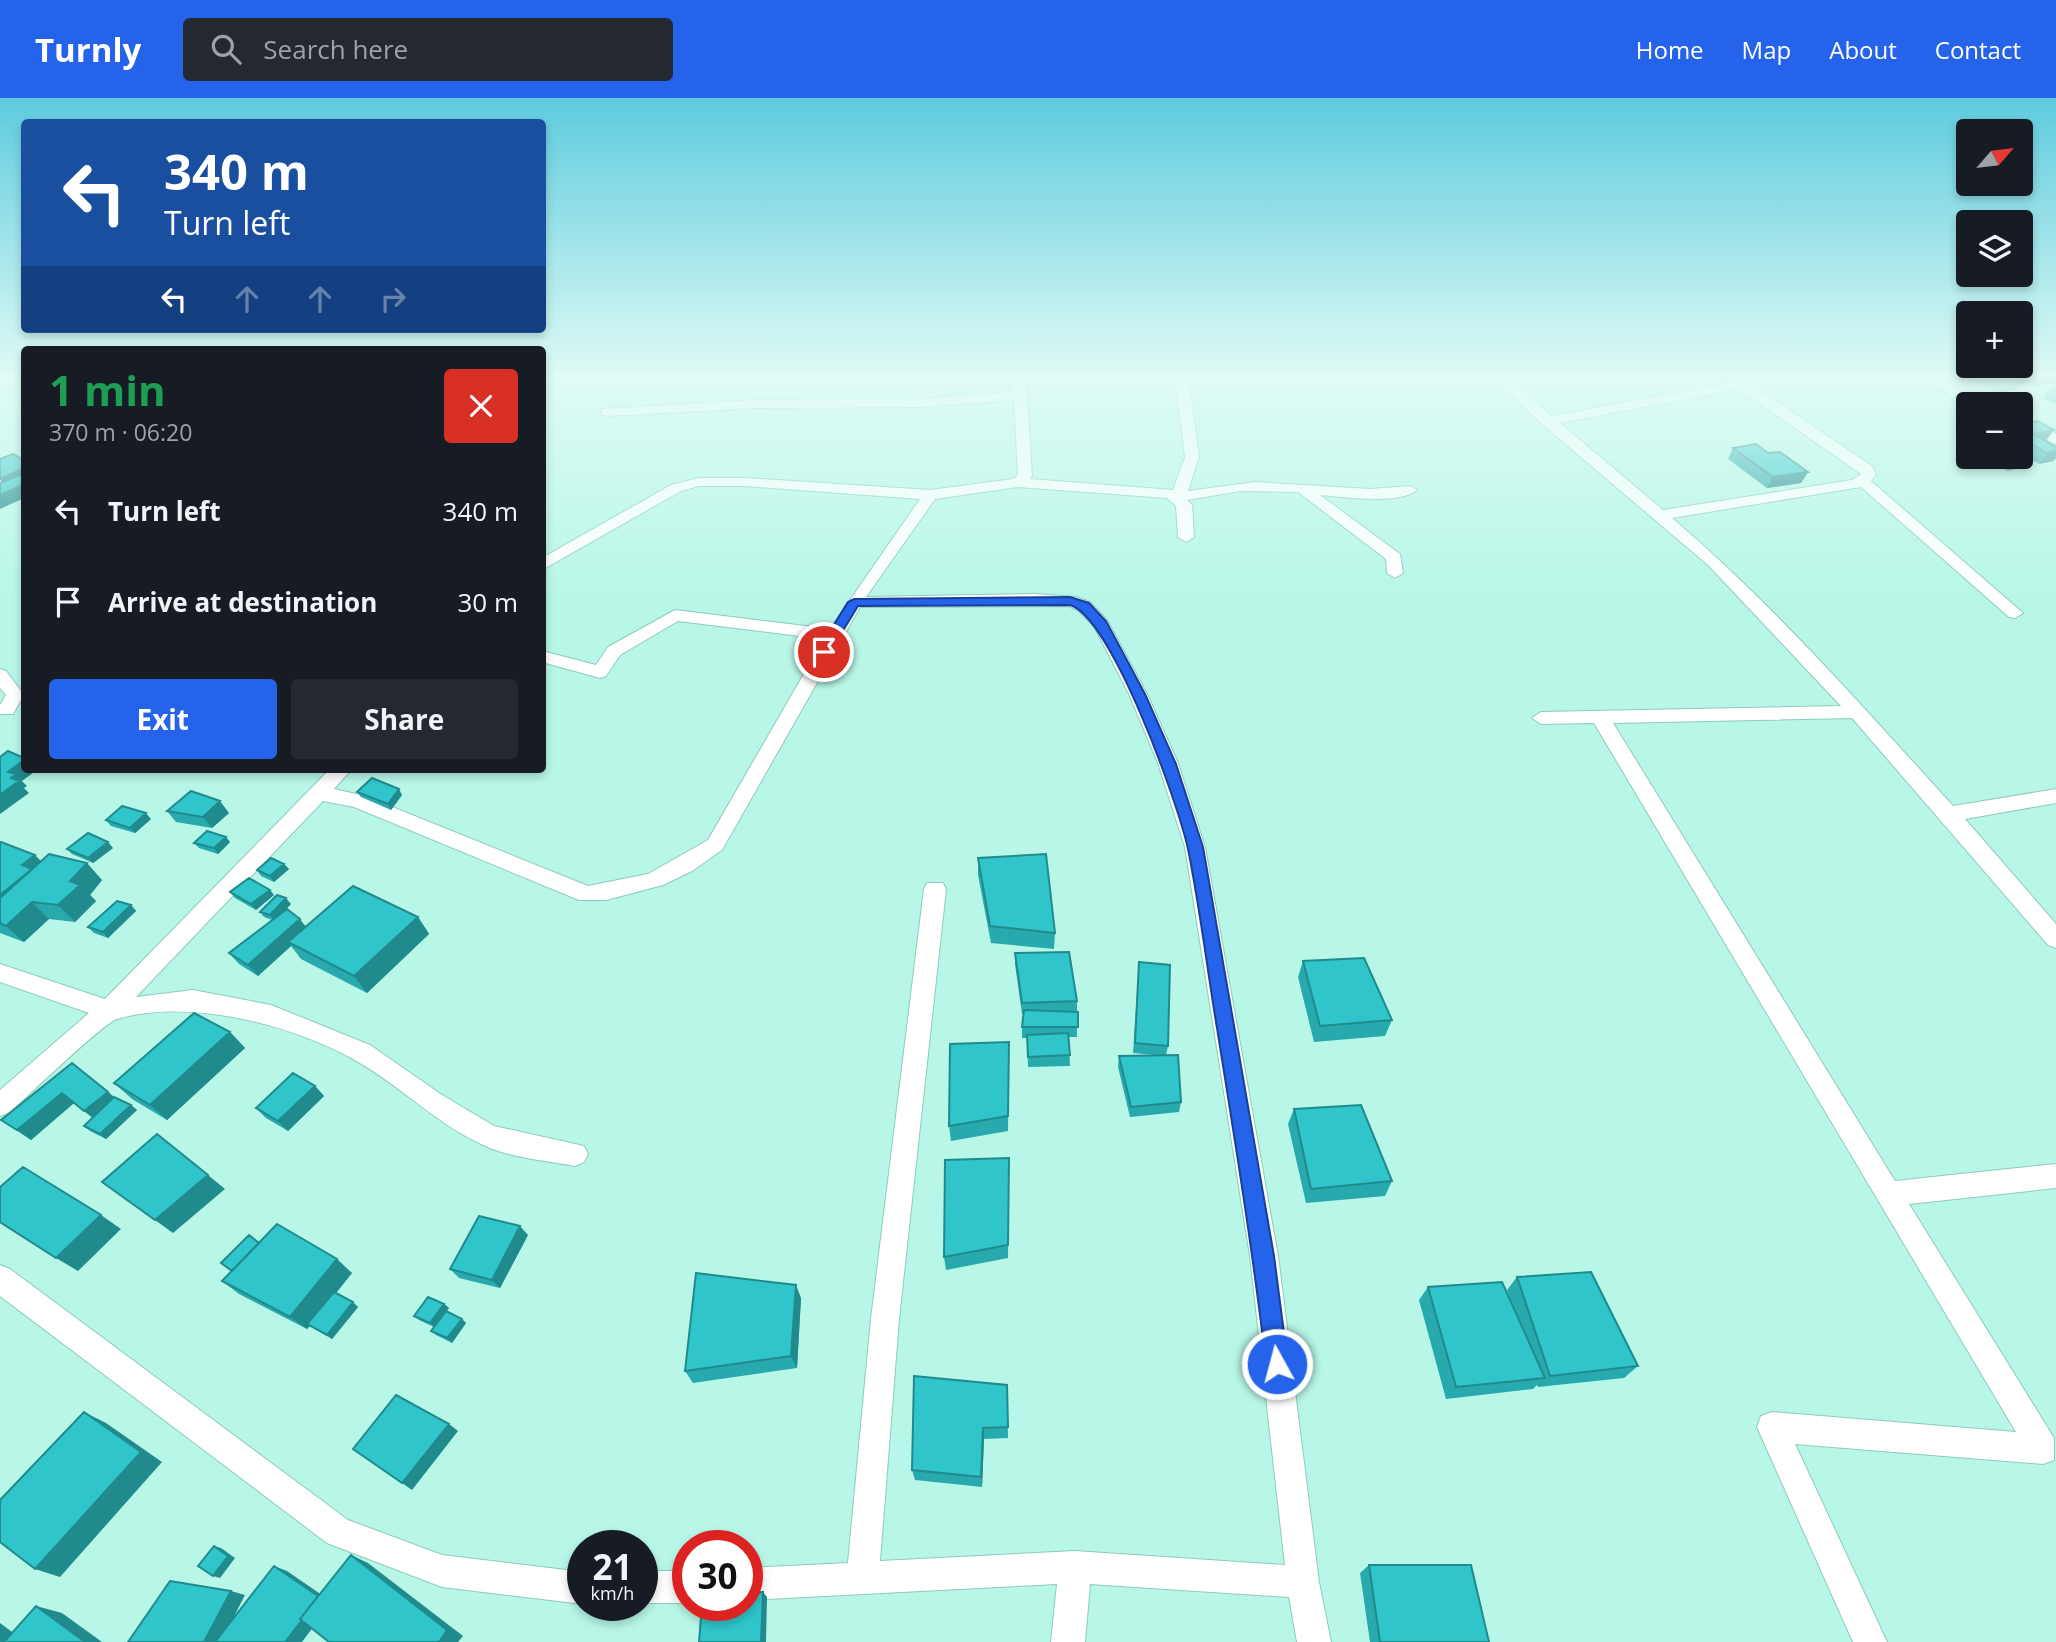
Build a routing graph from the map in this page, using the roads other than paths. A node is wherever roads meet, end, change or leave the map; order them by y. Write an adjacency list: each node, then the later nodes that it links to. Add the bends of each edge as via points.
1 (1022, 449): 6 (street, via 1025,476)
2 (1191, 449): 10 (street)
3 (1581, 449): 11 (street)
4 (1837, 449): 5 (street, via 1867,469)
5 (1863, 481): 11 (street); 16 (street)
6 (1018, 483): 9 (street); 10 (street, via 1157,491)
7 (1302, 488): 8 (street, via 1360,496); 10 (street, via 1231,486); 14 (street, via 1394,557)
8 (1410, 490)
9 (930, 495): 13 (street, via 699,482 666,494); 15 (street)
10 (1178, 498): 12 (street, via 1184,505)
11 (1660, 515): 22 (street, via 1714,562)
12 (1186, 537)
13 (546, 563)
14 (1395, 573)
15 (854, 602): 17 (street); 40 (street, via 1070,601 1084,606 1101,624 1138,694 1168,764 1195,847 1264,1256)
16 (2015, 612)
17 (834, 635): 18 (street, via 675,615 614,651 600,672); 26 (street, via 715,845 683,869 645,884 587,894 358,801)
18 (546, 657)
19 (0, 675): 21 (street, via 15,695)
20 (21, 705): 21 (street)
21 (3, 712)
22 (1854, 712): 23 (street); 28 (street)
23 (1600, 717): 24 (street); 36 (street)
24 (1541, 718)
25 (338, 773): 26 (street)
26 (317, 793): 32 (street)
27 (2056, 796): 28 (street)
28 (1949, 814): 30 (street)
29 (935, 889): 39 (street, via 885,1320)
30 (2056, 939)
31 (0, 973): 32 (street)
32 (110, 1010): 33 (street); 34 (street, via 193,1000 271,1015 362,1052 487,1135)
33 (0, 1105)
34 (575, 1154)
35 (2056, 1176): 36 (street)
36 (1891, 1194): 45 (street, via 2043,1449 1772,1427)
37 (0, 1279): 42 (street, via 338,1532 442,1571)
38 (1075, 1567): 39 (street); 40 (street); 43 (street)
39 (863, 1578): 41 (street)
40 (1303, 1582): 44 (street)
41 (763, 1583)
42 (567, 1586)
43 (1068, 1642)
44 (1314, 1642)
45 (1870, 1642)

